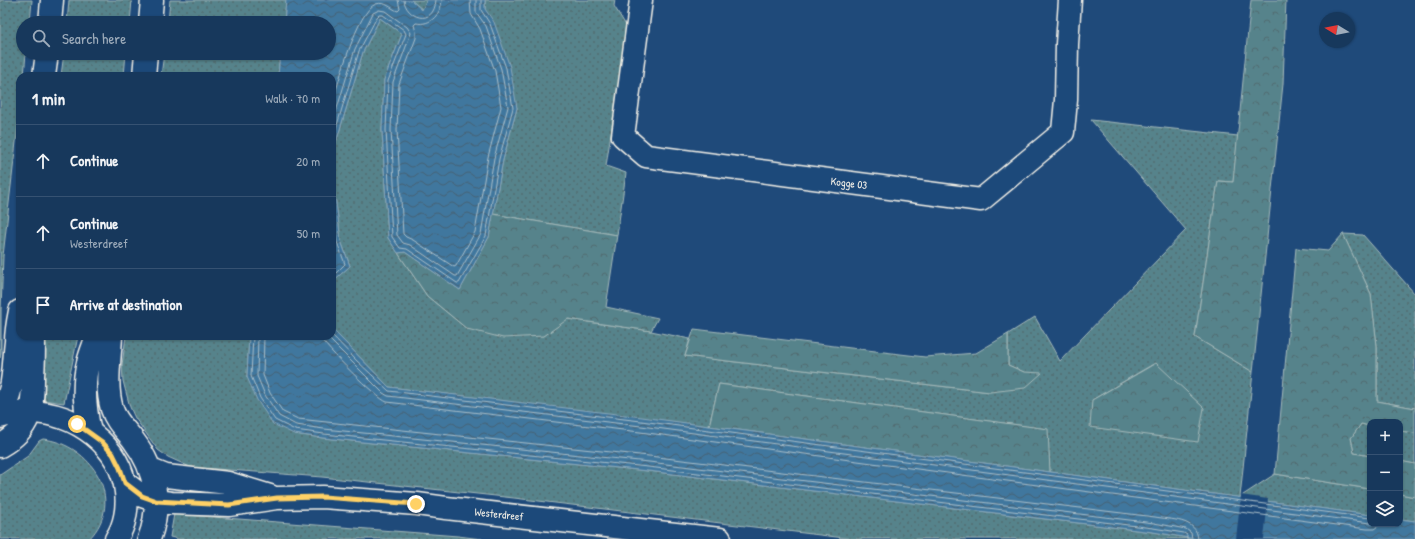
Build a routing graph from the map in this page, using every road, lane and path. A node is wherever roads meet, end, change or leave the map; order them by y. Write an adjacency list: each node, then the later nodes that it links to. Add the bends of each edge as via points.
1 (52, 0): 5 (main road)
2 (152, 0): 6 (main road)
3 (641, 0): 4 (main road, Kogge 03, via 623,136 646,156 981,200 1063,132)
4 (1070, 0)
5 (51, 16)
6 (151, 16)
7 (46, 60): 9 (main road)
8 (145, 60): 10 (main road)
9 (45, 72)
10 (144, 72)
11 (16, 339): 15 (main road, via 12,382 6,405)
12 (34, 340): 16 (main road, via 33,399)
13 (96, 340): 18 (main road, via 88,363 84,390)
14 (111, 340): 20 (main road, via 108,390 112,410 120,425 135,441)
15 (0, 412)
16 (30, 412): 17 (main road); 18 (main road, via 62,418); 19 (main road, via 20,432)
17 (0, 417)
18 (90, 432): 21 (main road, via 113,454)
19 (0, 446)
20 (151, 470): 22 (main road, Westerdreef, via 166,476 228,483); 23 (main road)
21 (125, 483): 23 (main road, via 142,496); 24 (main road, via 126,510)
22 (277, 498): 23 (main road, Westerdreef, via 229,505); 26 (main road, Westerdreef, via 323,497 416,504)
23 (156, 501): 25 (main road)
24 (116, 539)
25 (149, 539)
26 (720, 539)

